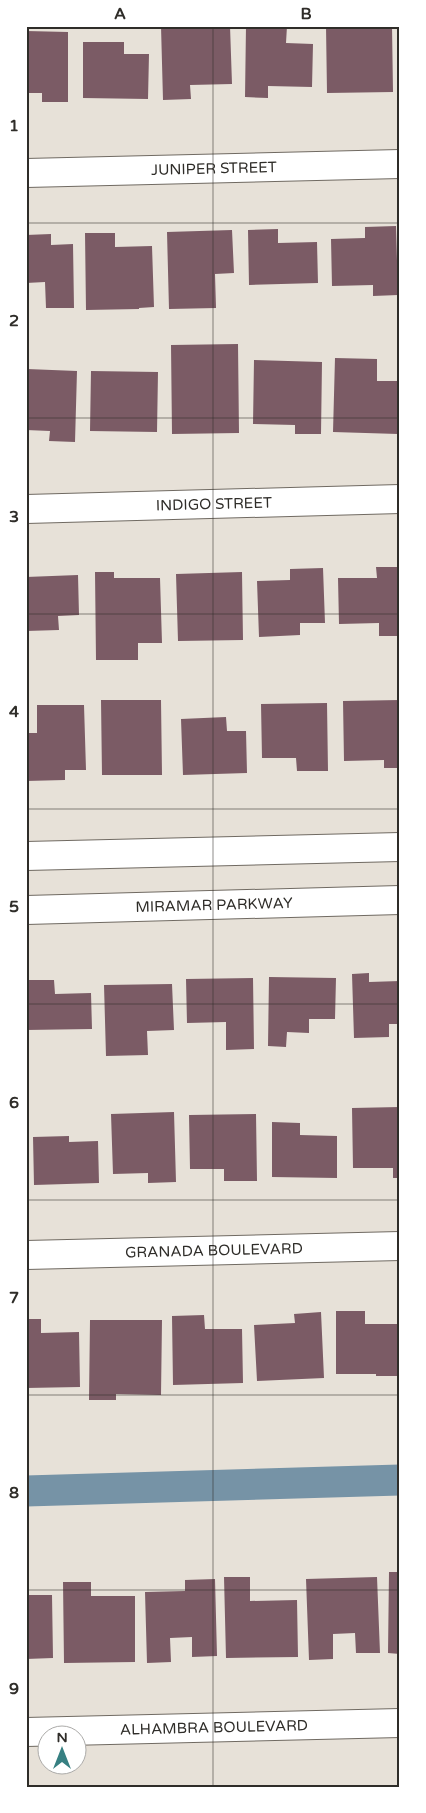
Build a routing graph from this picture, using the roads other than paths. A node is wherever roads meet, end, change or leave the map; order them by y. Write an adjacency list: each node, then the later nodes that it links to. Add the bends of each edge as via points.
1 (400, 164): 2 (street, JUNIPER STREET)
2 (26, 173)
3 (400, 499): 4 (street, INDIGO STREET)
4 (26, 508)
5 (400, 847): 6 (street)
6 (26, 856)
7 (400, 900): 8 (street, MIRAMAR PARKWAY)
8 (26, 910)
9 (400, 1246): 10 (street, GRANADA BOULEVARD)
10 (26, 1255)
11 (400, 1723): 12 (street, ALHAMBRA BOULEVARD)
12 (26, 1732)

